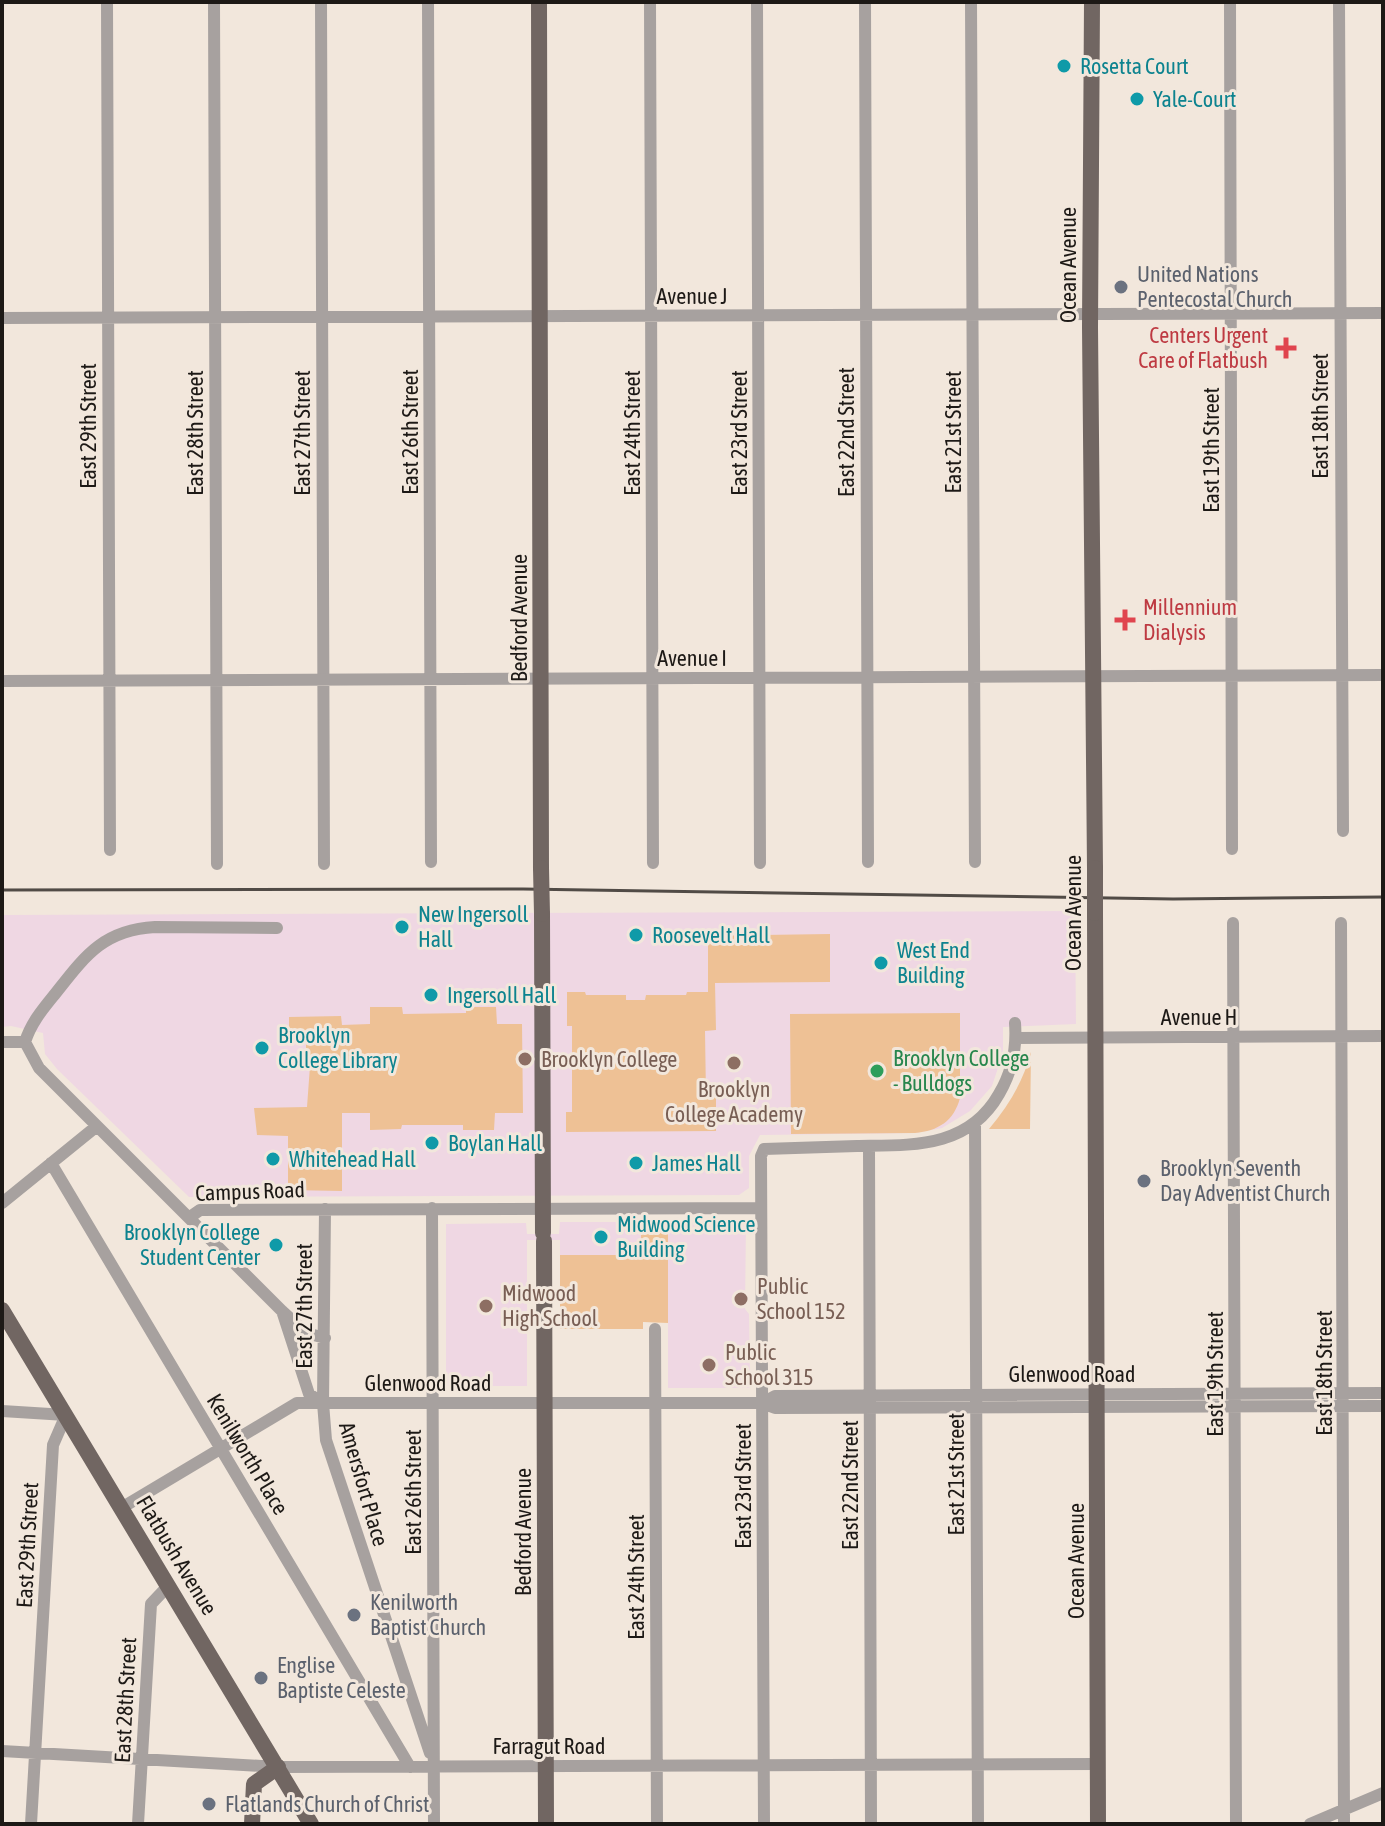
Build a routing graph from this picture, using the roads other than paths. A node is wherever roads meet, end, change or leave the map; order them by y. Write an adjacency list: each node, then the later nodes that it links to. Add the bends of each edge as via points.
1 (107, 2): 26 (street, East 29th Street)
2 (214, 2): 22 (street, East 28th Street)
3 (321, 2): 23 (street, East 27th Street)
4 (428, 2): 24 (street, East 26th Street)
5 (539, 2): 19 (main road, Bedford Avenue)
6 (650, 2): 20 (street, East 24th Street)
7 (757, 2): 21 (street, East 23rd Street)
8 (865, 2): 17 (street, East 22nd Street)
9 (971, 2): 18 (street, East 21st Street)
10 (1092, 2): 15 (main road, Ocean Avenue)
11 (1230, 2): 16 (street, East 19th Street)
12 (1339, 2): 13 (street, East 18th Street)
13 (1340, 313): 14 (street, Avenue J); 16 (street, Avenue J); 30 (street, East 18th Street)
14 (1383, 313)
15 (1090, 314): 16 (street, Avenue J); 18 (street, Avenue J); 28 (main road, Ocean Avenue)
16 (1231, 314): 29 (street, East 19th Street)
17 (866, 315): 18 (street, Avenue J); 21 (street, Avenue J); 31 (street, East 22nd Street)
18 (973, 315): 32 (street, East 21st Street)
19 (540, 316): 20 (street, Avenue J); 24 (street, Avenue J); 37 (main road, Bedford Avenue)
20 (652, 316): 21 (street, Avenue J); 33 (street, East 24th Street)
21 (758, 316): 34 (street, East 23rd Street)
22 (215, 317): 23 (street, Avenue J); 26 (street, Avenue J); 39 (street, East 28th Street)
23 (322, 317): 24 (street, Avenue J); 35 (street, East 27th Street)
24 (430, 317): 36 (street, East 26th Street)
25 (2, 318): 26 (street, Avenue J)
26 (108, 318): 38 (street, East 29th Street)
27 (1383, 675): 30 (street, Avenue I)
28 (1093, 676): 29 (street, Avenue I); 32 (street, Avenue I); 59 (main road, Ocean Avenue, bridge)
29 (1232, 676): 30 (street, Avenue I); 42 (street, East 19th Street)
30 (1342, 676): 41 (street, East 18th Street)
31 (867, 677): 32 (street, Avenue I); 34 (street, Avenue I); 45 (street, East 22nd Street)
32 (974, 677): 46 (street, East 21st Street)
33 (653, 678): 34 (street, Avenue I); 37 (street, Avenue I); 47 (street, East 24th Street)
34 (760, 678): 48 (street, East 23rd Street)
35 (323, 679): 36 (street, Avenue I); 39 (street, Avenue I); 50 (street, East 27th Street)
36 (430, 679): 37 (street, Avenue I); 44 (street, East 26th Street)
37 (542, 679): 68 (main road, Bedford Avenue, bridge)
38 (109, 680): 39 (street, Avenue I); 40 (street, Avenue I); 43 (street, East 29th Street)
39 (216, 680): 49 (street, East 28th Street)
40 (2, 681)
41 (1343, 831)
42 (1232, 849)
43 (110, 850)
44 (431, 862)
45 (868, 862)
46 (975, 862)
47 (653, 863)
48 (760, 863)
49 (217, 864)
50 (324, 864)
51 (1233, 923): 56 (street, East 19th Street)
52 (1341, 923): 57 (street, East 18th Street)
53 (277, 928): 61 (street, via 155,927 102,942 40,1013)
54 (1015, 1023): 58 (street)
55 (1383, 1036): 57 (street, Avenue H)
56 (1233, 1037): 57 (street, Avenue H); 59 (street, Avenue H); 78 (street, East 19th Street)
57 (1342, 1037): 79 (street, East 18th Street)
58 (1016, 1038): 59 (street, Avenue H); 62 (street, via 1005,1085)
59 (1095, 1038): 77 (main road, Ocean Avenue)
60 (2, 1042): 61 (street)
61 (25, 1042): 63 (street, Campus Road, via 39,1068)
62 (975, 1123): 64 (street, via 927,1143); 80 (street, East 21st Street)
63 (97, 1126): 65 (street); 71 (street, Campus Road)
64 (869, 1146): 69 (street, East 23rd Street, via 764,1149); 83 (street, East 22nd Street)
65 (51, 1163): 66 (street); 90 (street, Kenilworth Place)
66 (2, 1203)
67 (432, 1208): 68 (street, Campus Road); 70 (street, Campus Road); 81 (street, East 26th Street)
68 (543, 1208): 69 (street, Campus Road); 82 (main road, Bedford Avenue)
69 (761, 1208): 86 (street, East 23rd Street)
70 (325, 1209): 71 (street, Campus Road, via 200,1210); 75 (street, East 27th Street)
71 (190, 1217): 73 (street, Amersfort Place)
72 (2, 1310): 89 (main road, Flatbush Avenue)
73 (282, 1311): 75 (street, Amersfort Place, via 306,1333); 84 (street, Amersfort Place, via 309,1394)
74 (655, 1329): 85 (street, East 24th Street)
75 (325, 1338): 84 (street, East 27th Street)
76 (1383, 1393): 79 (street, Glenwood Road)
77 (1098, 1400): 78 (street, Glenwood Road); 80 (street, Glenwood Road); 97 (main road, Ocean Avenue)
78 (1235, 1400): 79 (street, Glenwood Road); 118 (street, East 19th Street)
79 (1344, 1400): 87 (street, Glenwood Road); 106 (street, East 18th Street)
80 (976, 1401): 83 (street, Glenwood Road); 96 (street, East 21st Street)
81 (433, 1402): 82 (street, Glenwood Road); 84 (street, Glenwood Road); 100 (street, East 26th Street)
82 (544, 1402): 85 (street, Glenwood Road); 101 (main road, Bedford Avenue)
83 (870, 1402): 86 (street, Glenwood Road, via 775,1408); 99 (street, East 22nd Street)
84 (323, 1403): 90 (street, Glenwood Road, via 297,1403); 100 (street, Amersfort Place, via 326,1440)
85 (655, 1403): 86 (street, Glenwood Road); 102 (street, East 24th Street)
86 (762, 1403): 98 (street, East 23rd Street)
87 (1383, 1406)
88 (2, 1411): 89 (street)
89 (66, 1415): 91 (main road, Flatbush Avenue); 94 (street, East 29th Street, via 53,1445)
90 (221, 1448): 91 (street, Glenwood Road); 104 (street, Kenilworth Place)
91 (123, 1507): 92 (main road, Flatbush Avenue)
92 (169, 1585): 95 (street, East 28th Street, via 151,1604); 103 (main road, Flatbush Avenue)
93 (2, 1751): 94 (street, Farragut Road)
94 (35, 1754): 95 (street, Farragut Road); 107 (street, East 29th Street)
95 (142, 1760): 103 (street, Farragut Road); 108 (street, East 28th Street)
96 (978, 1764): 97 (street, Farragut Road); 99 (street, Farragut Road); 116 (street, East 21st Street)
97 (1098, 1764): 117 (main road, Ocean Avenue)
98 (764, 1765): 99 (street, Farragut Road); 102 (street, Farragut Road); 114 (street, East 23rd Street)
99 (871, 1765): 115 (street, East 22nd Street)
100 (434, 1766): 101 (street, Farragut Road); 104 (street, Farragut Road); 111 (street, East 26th Street)
101 (545, 1766): 102 (street, Farragut Road); 112 (main road, Bedford Avenue)
102 (657, 1766): 113 (street, East 24th Street)
103 (278, 1767): 104 (street, Farragut Road); 109 (main road, via 254,1784); 110 (main road, Flatbush Avenue)
104 (410, 1767)
105 (1383, 1793): 106 (street)
106 (1344, 1810): 119 (street); 120 (street, East 18th Street)
107 (31, 1824)
108 (138, 1824)
109 (252, 1824)
110 (311, 1824)
111 (434, 1824)
112 (546, 1824)
113 (657, 1824)
114 (764, 1824)
115 (871, 1824)
116 (978, 1824)
117 (1098, 1824)
118 (1236, 1824)
119 (1310, 1824)
120 (1344, 1824)

